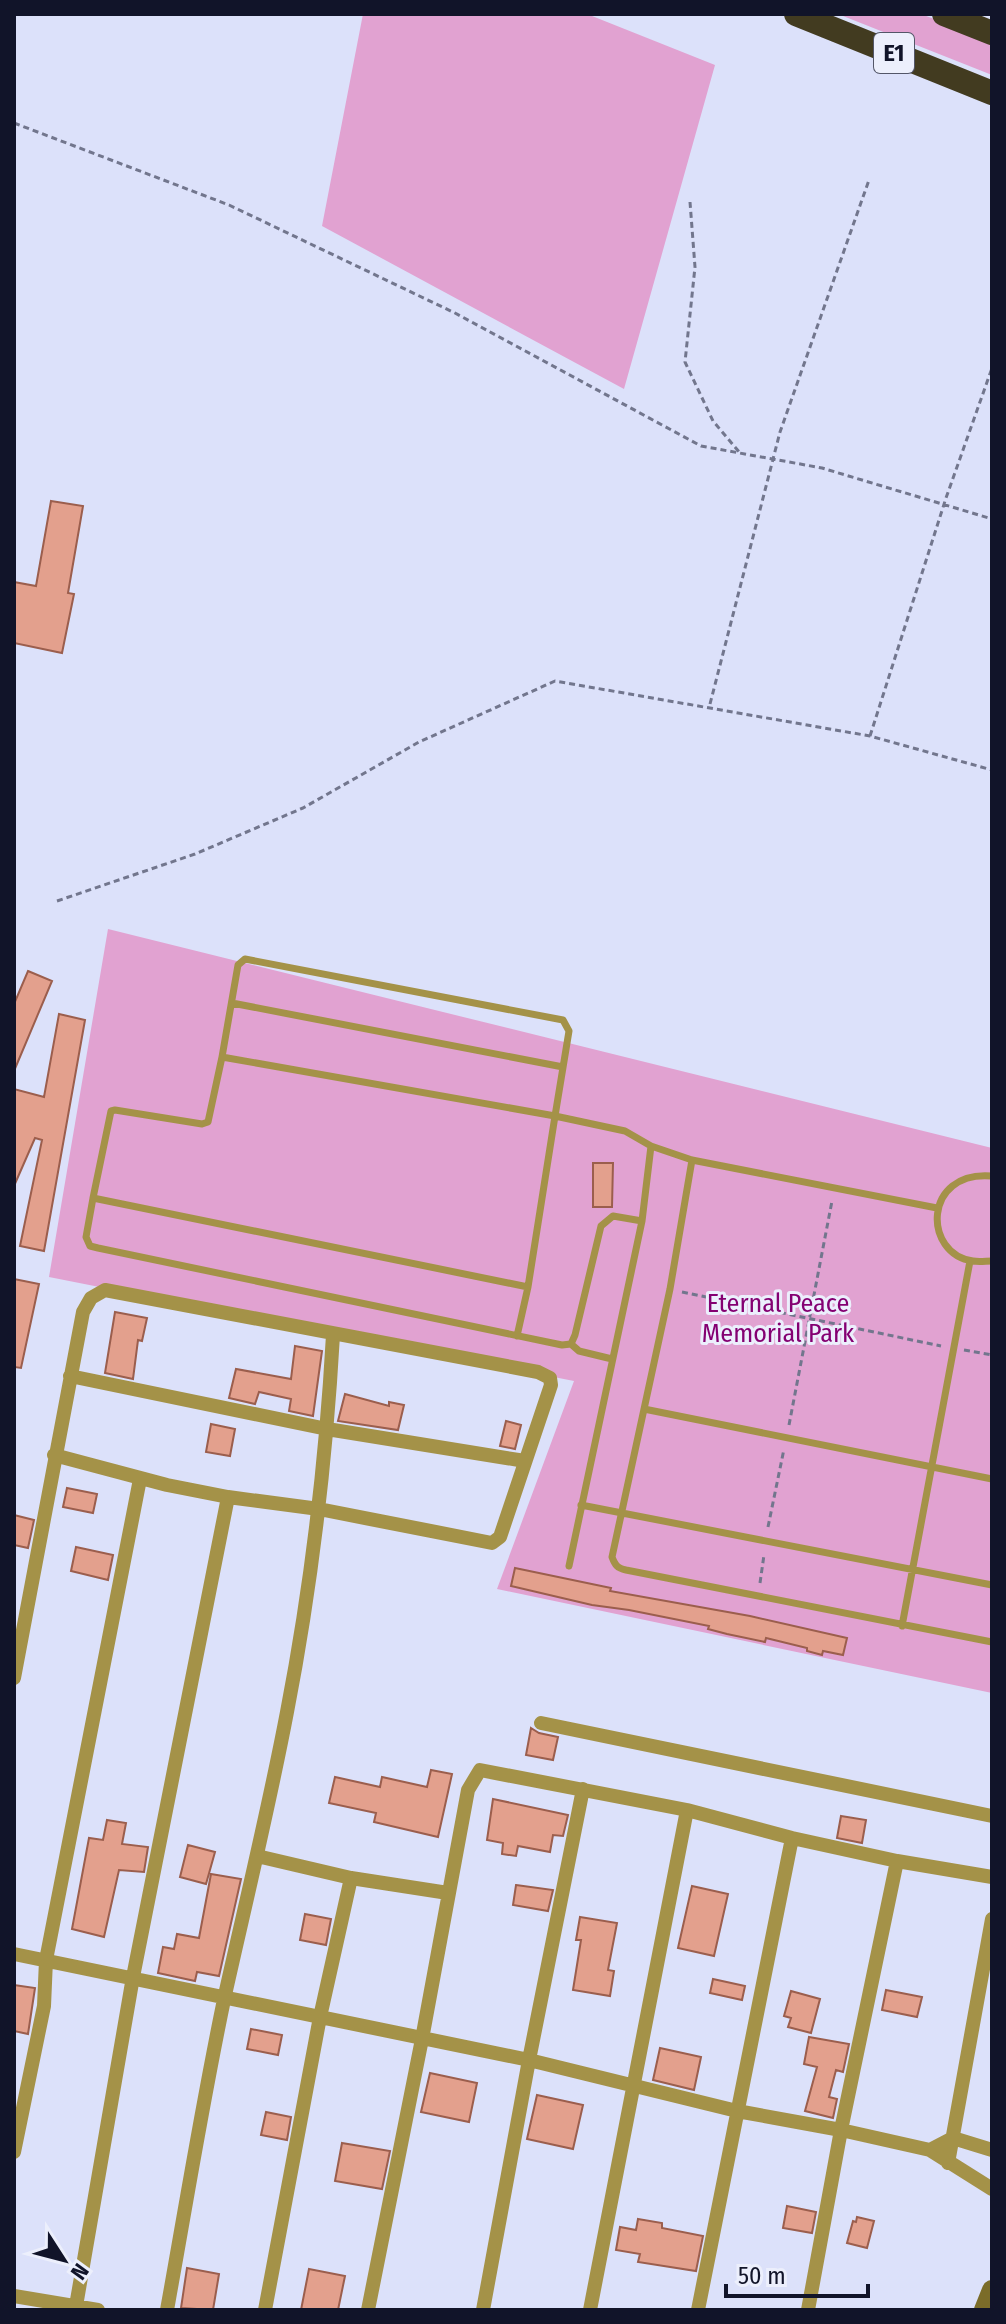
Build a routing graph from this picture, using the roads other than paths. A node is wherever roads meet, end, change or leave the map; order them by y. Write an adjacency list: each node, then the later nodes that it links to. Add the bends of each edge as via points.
1 (796, 14): 4 (highway, E1)
2 (944, 14): 3 (highway, E1)
3 (992, 33)
4 (992, 93)
5 (232, 1003): 6 (lane); 7 (lane); 7 (lane, via 238,965 245,959 563,1020 569,1031)
6 (222, 1057): 8 (lane); 12 (lane, via 208,1122 111,1111)
7 (563, 1067): 8 (lane)
8 (555, 1116): 9 (lane, via 625,1131); 17 (lane)
9 (651, 1146): 10 (lane); 14 (lane)
10 (692, 1160): 13 (lane); 23 (lane)
11 (992, 1176): 13 (lane, via 968,1176 948,1188)
12 (93, 1198): 17 (lane); 19 (lane, via 86,1237 90,1246)
13 (937, 1208): 15 (lane, via 938,1231 950,1251)
14 (642, 1221): 20 (lane, via 613,1216 601,1226); 21 (lane)
15 (970, 1261): 16 (lane); 27 (lane)
16 (992, 1261)
17 (528, 1287): 19 (lane)
18 (333, 1335): 22 (street, via 105,1290 91,1298 83,1312); 24 (street); 26 (street, via 550,1378)
19 (517, 1336): 20 (lane)
20 (571, 1344): 21 (lane)
21 (612, 1359): 31 (lane)
22 (70, 1376): 24 (street); 25 (street)
23 (644, 1409): 27 (lane); 33 (lane)
24 (327, 1429): 26 (street); 32 (street)
25 (54, 1455): 28 (street); 39 (street)
26 (525, 1461): 32 (street, via 500,1537 492,1543)
27 (933, 1467): 29 (lane); 35 (lane)
28 (140, 1479): 30 (street); 52 (street)
29 (992, 1479)
30 (228, 1497): 32 (street); 53 (street)
31 (581, 1505): 33 (lane); 34 (lane)
32 (319, 1509): 45 (street, via 288,1708)
33 (621, 1513): 35 (lane); 37 (lane, via 612,1557 619,1569)
34 (569, 1566)
35 (912, 1570): 36 (lane); 37 (lane)
36 (992, 1585)
37 (902, 1626): 38 (lane)
38 (992, 1642)
39 (14, 1678)
40 (541, 1723): 43 (street)
41 (583, 1789): 42 (street); 49 (street, via 480,1770 468,1790); 57 (street)
42 (687, 1810): 44 (street); 58 (street)
43 (992, 1816)
44 (792, 1838): 46 (street); 59 (street)
45 (257, 1856): 48 (street); 54 (street)
46 (897, 1861): 47 (street); 60 (street)
47 (992, 1877)
48 (351, 1878): 49 (street); 55 (street)
49 (448, 1893): 56 (street)
50 (992, 1919): 61 (street)
51 (14, 1954): 52 (street)
52 (46, 1960): 53 (street); 64 (street, via 44,2006)
53 (133, 1977): 54 (street); 69 (street)
54 (225, 1999): 55 (street); 71 (street)
55 (320, 2017): 56 (street); 72 (street)
56 (422, 2039): 57 (street); 73 (street)
57 (529, 2060): 58 (street); 74 (street)
58 (634, 2085): 59 (street); 75 (street)
59 (737, 2111): 60 (street); 76 (street)
60 (841, 2130): 62 (street); 77 (street)
61 (953, 2138): 62 (street); 63 (street); 65 (street)
62 (930, 2150): 65 (street)
63 (992, 2150)
64 (14, 2152)
65 (948, 2163): 66 (street)
66 (992, 2189)
67 (992, 2290): 78 (main road)
68 (14, 2296): 69 (street)
69 (76, 2306): 70 (street)
70 (98, 2310)
71 (167, 2310)
72 (265, 2310)
73 (368, 2310)
74 (483, 2310)
75 (590, 2310)
76 (698, 2310)
77 (808, 2310)
78 (984, 2310)

